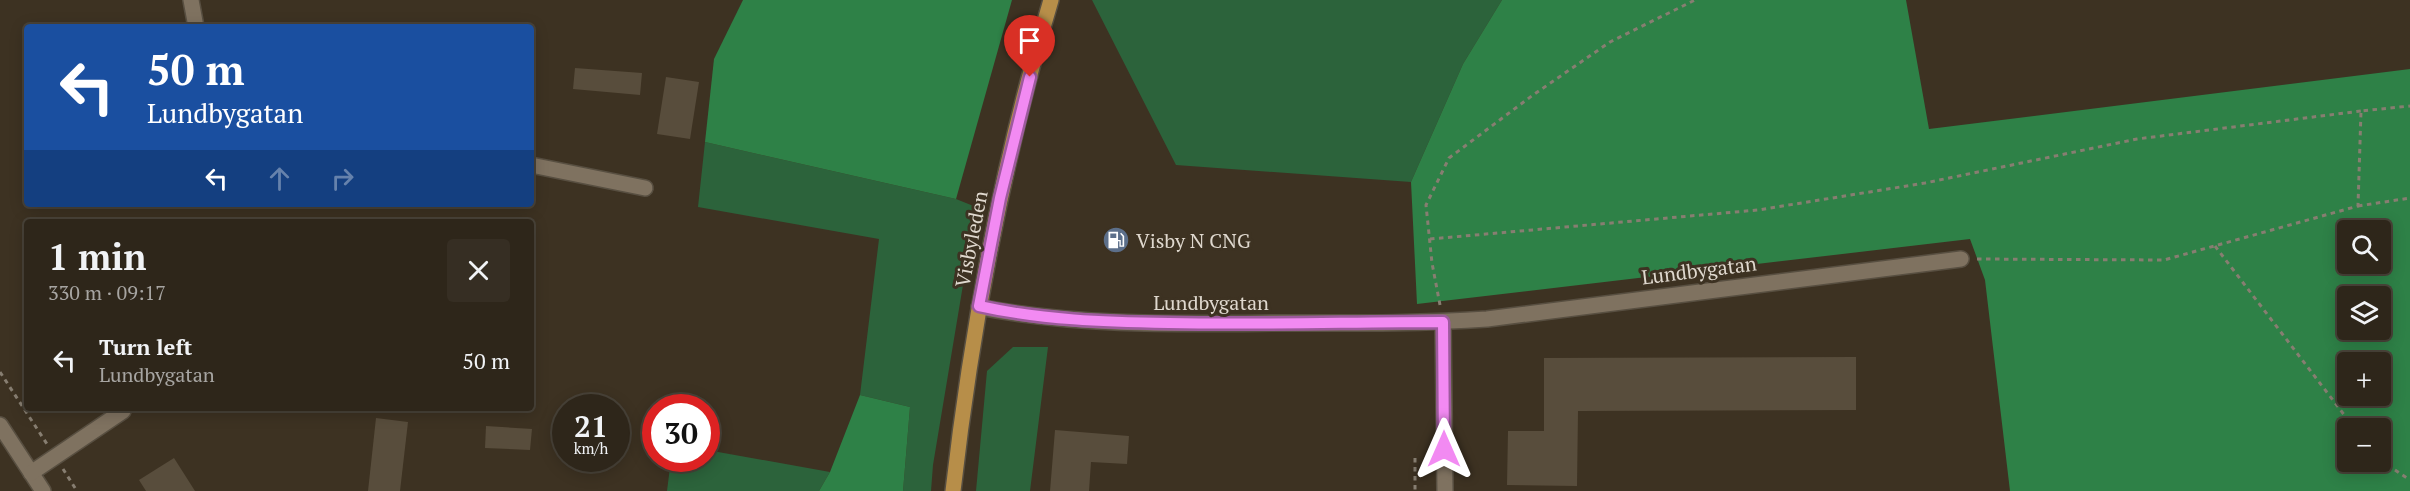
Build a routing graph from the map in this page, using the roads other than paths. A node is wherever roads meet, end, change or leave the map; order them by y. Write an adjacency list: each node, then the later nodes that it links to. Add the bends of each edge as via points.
1 (191, 0): 3 (street)
2 (1051, 0): 7 (main road, Visbyleden, via 1000,198)
3 (195, 24)
4 (534, 166): 5 (street)
5 (645, 188)
6 (1961, 259): 8 (street, Lundbygatan)
7 (979, 306): 8 (street, Lundbygatan, via 1093,322); 13 (main road, Visbyleden)
8 (1443, 322): 14 (street)
9 (123, 411): 11 (street)
10 (0, 425): 11 (street)
11 (31, 472): 12 (street)
12 (43, 491)
13 (954, 491)
14 (1445, 491)

